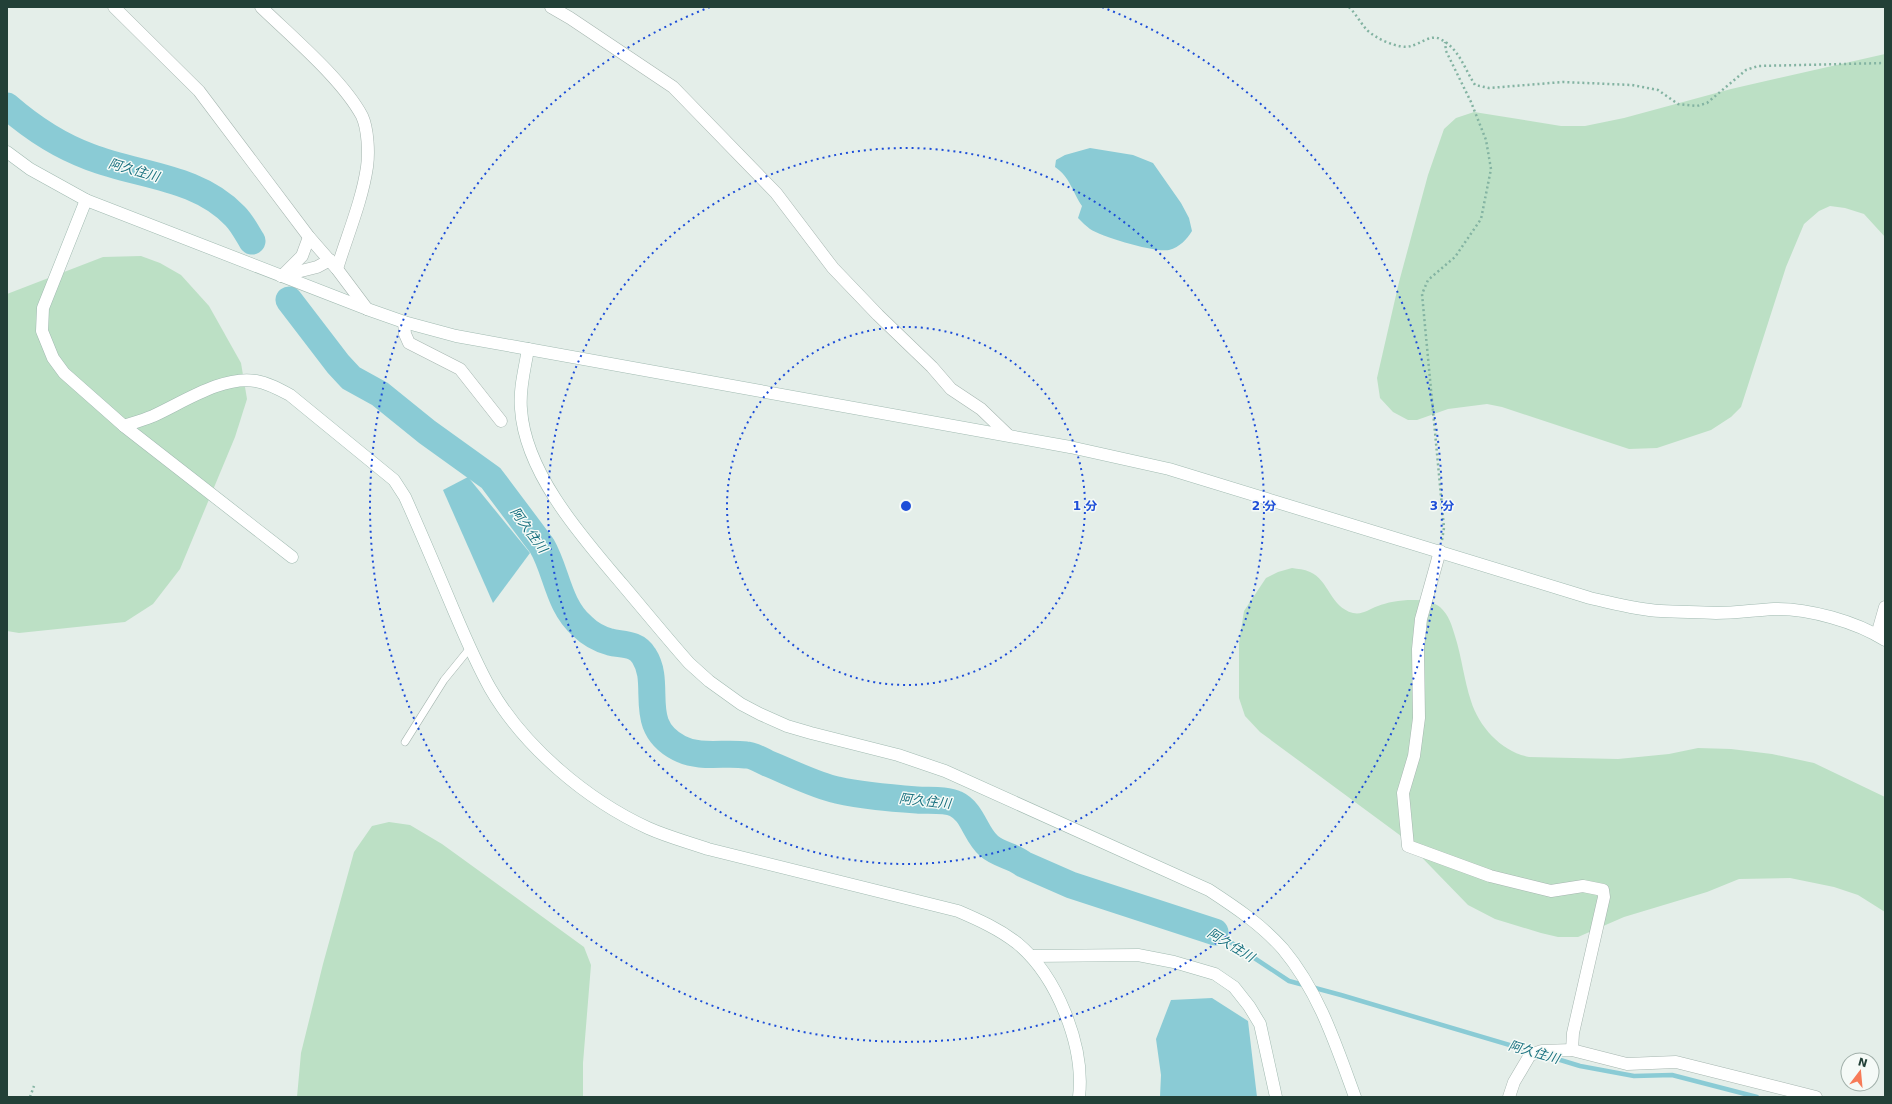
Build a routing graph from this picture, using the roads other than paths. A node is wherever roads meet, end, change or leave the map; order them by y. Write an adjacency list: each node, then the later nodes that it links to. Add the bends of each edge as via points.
1 (114, 7): 6 (street, via 198,91)
2 (261, 7): 7 (street, via 335,79 362,117 368,165)
3 (551, 7): 14 (street, via 673,87 776,194 833,268 858,294 951,389 981,409)
4 (7, 152): 5 (street, via 30,169)
5 (86, 200): 8 (street); 13 (street, via 43,308 42,331 53,358 64,373)
6 (309, 238): 7 (street); 8 (street, via 302,256)
7 (333, 264): 8 (street); 9 (street)
8 (282, 276): 9 (street)
9 (367, 309): 10 (street)
10 (404, 322): 11 (street, via 456,336); 12 (street, via 409,343 460,369)
11 (528, 348): 14 (street); 25 (street, via 520,408 527,440 550,492 575,526 689,663 741,704 760,714 811,733 898,755 945,771 1209,890 1237,908 1283,949 1299,971 1320,1006)
12 (500, 421)
13 (124, 426): 16 (street); 19 (street, via 212,388 235,381 255,381 273,386 290,395 394,480 405,497)
14 (1008, 435): 15 (street, via 1168,469)
15 (1440, 551): 18 (street, via 1590,598 1627,606 1660,611 1719,613 1782,610 1826,616); 22 (street, via 1421,619 1418,650 1419,718 1414,756 1403,793 1408,846 1490,876 1551,891 1583,886 1603,890 1604,898 1573,1033)
16 (292, 557)
17 (1885, 607): 18 (street)
18 (1881, 637)
19 (470, 648): 20 (lane, via 444,680); 21 (street, via 490,688 535,747 586,791 616,811 648,828 708,849 958,910 1004,934)
20 (405, 742)
21 (1031, 956): 23 (street, via 1057,994 1075,1041); 24 (street, via 1138,955 1215,974 1234,987 1250,1006 1260,1024)
22 (1572, 1050): 26 (street, via 1542,1051 1530,1055 1514,1082); 27 (street, via 1627,1064 1676,1062)
23 (1079, 1097)
24 (1276, 1097)
25 (1355, 1097)
26 (1509, 1097)
27 (1816, 1097)

